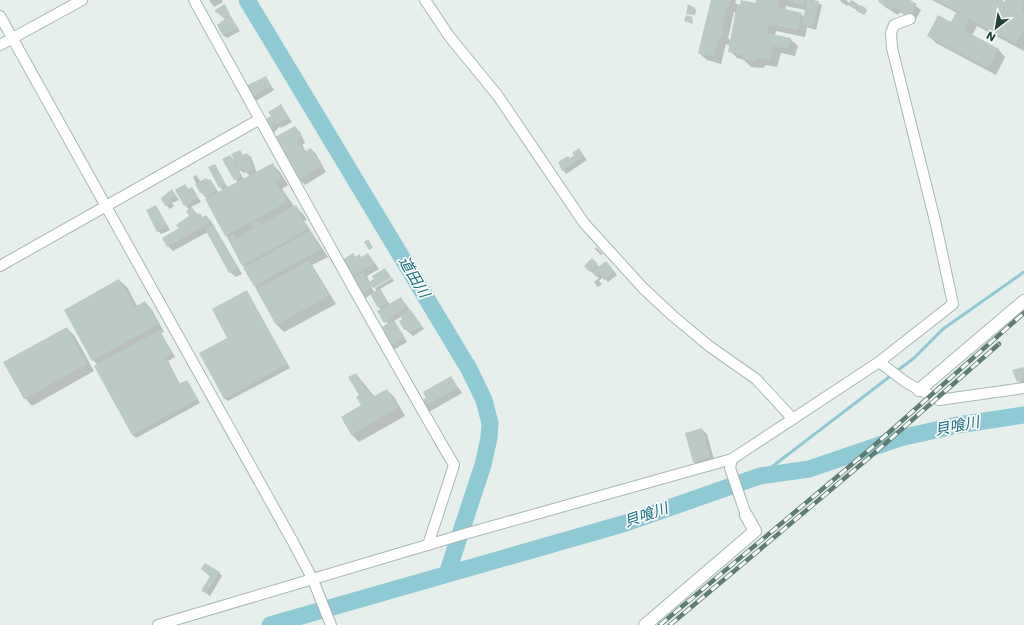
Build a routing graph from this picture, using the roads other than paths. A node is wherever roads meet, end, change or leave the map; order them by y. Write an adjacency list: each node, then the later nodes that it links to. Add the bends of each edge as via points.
1 (82, 0): 6 (street)
2 (194, 0): 8 (street)
3 (425, 0): 15 (street, via 449,36 498,96 584,223 643,288 709,346 756,379)
4 (0, 16): 6 (street)
5 (910, 19): 12 (street, via 894,25 891,33 892,48 953,304)
6 (12, 38): 7 (street); 9 (street)
7 (0, 45)
8 (260, 119): 9 (street); 18 (street, via 454,465)
9 (107, 207): 10 (street); 19 (street)
10 (0, 266)
11 (1024, 301): 14 (street)
12 (882, 365): 14 (street); 15 (street)
13 (1024, 388): 14 (street, via 939,400)
14 (919, 390)
15 (793, 419): 16 (street)
16 (731, 463): 17 (street); 18 (street)
17 (746, 515): 22 (street, via 754,531)
18 (431, 544): 19 (street)
19 (314, 582): 20 (street); 21 (street)
20 (158, 625)
21 (331, 625)
22 (645, 625)

